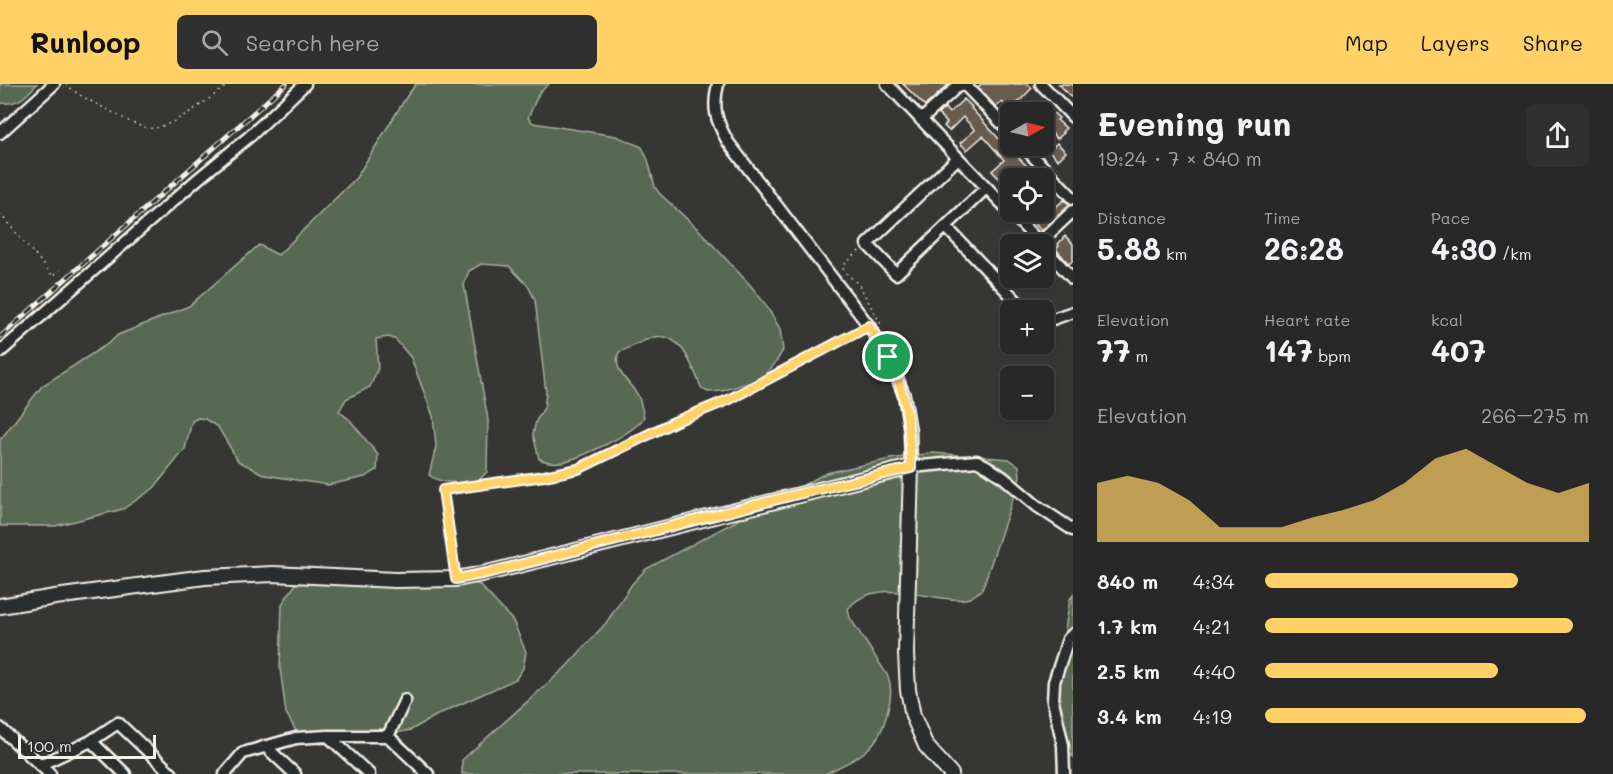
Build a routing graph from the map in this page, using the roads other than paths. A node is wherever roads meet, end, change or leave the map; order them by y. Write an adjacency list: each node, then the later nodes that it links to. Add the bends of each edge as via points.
1 (54, 84): 10 (street)
2 (305, 84): 24 (street)
3 (718, 84): 25 (street, via 715,115 728,142 869,326 890,360 904,395)
4 (887, 84): 8 (street)
5 (962, 84): 8 (street); 9 (street)
6 (1041, 84): 7 (street)
7 (1073, 117)
8 (921, 120): 12 (street)
9 (1000, 122)
10 (0, 133)
11 (1033, 156): 14 (street)
12 (958, 158): 13 (street); 16 (street, via 867,244 896,274)
13 (986, 188): 16 (street); 17 (street)
14 (1073, 198)
15 (1073, 211): 18 (street)
16 (946, 227): 21 (street)
17 (1030, 234)
18 (1051, 234)
19 (1054, 259): 20 (street)
20 (1073, 279)
21 (1015, 300)
22 (1073, 312): 23 (street)
23 (1054, 319)
24 (0, 352)
25 (911, 468): 26 (street, via 977,461); 27 (street, via 456,579 273,574 206,577); 43 (street, via 908,690 913,716 926,746)
26 (1073, 530)
27 (0, 606)
28 (1073, 634): 44 (street, via 1068,639 1053,691)
29 (405, 700): 32 (street)
30 (0, 728): 35 (street)
31 (328, 736): 32 (street); 34 (street, via 296,738); 36 (street)
32 (388, 736): 42 (street)
33 (91, 741): 35 (street); 38 (street); 39 (street, via 118,723)
34 (265, 746): 40 (street, via 243,753); 41 (street)
35 (40, 765): 37 (street)
36 (361, 771)
37 (50, 774)
38 (125, 774)
39 (172, 774)
40 (225, 774)
41 (295, 774)
42 (428, 774)
43 (951, 774)
44 (1064, 774)

